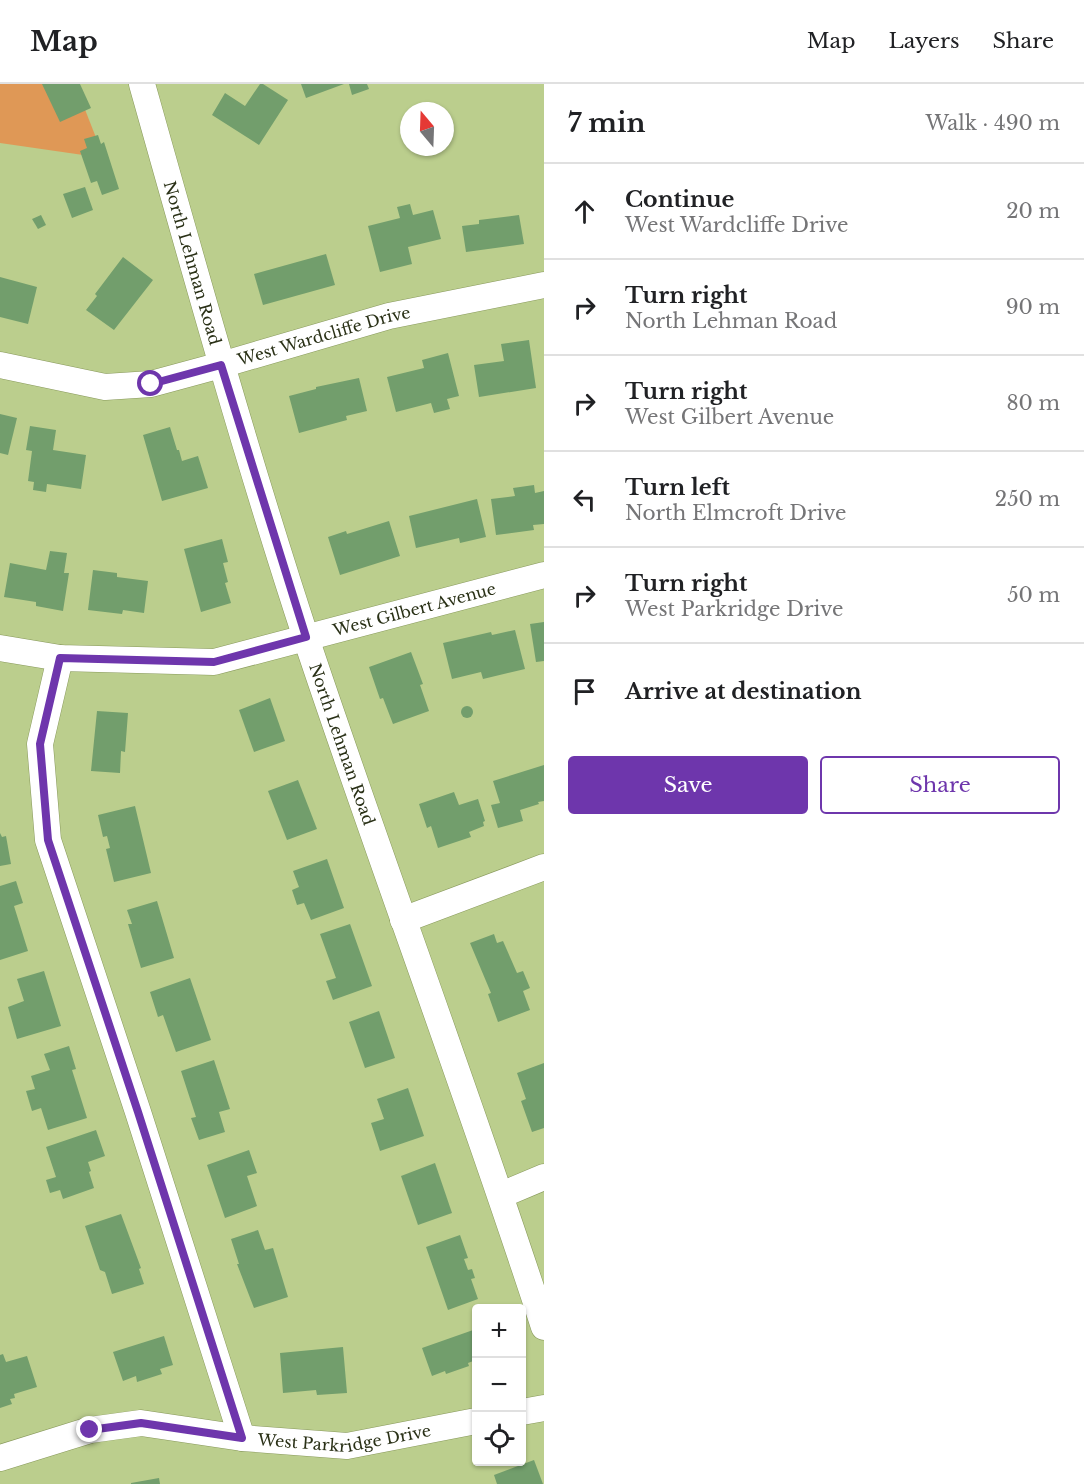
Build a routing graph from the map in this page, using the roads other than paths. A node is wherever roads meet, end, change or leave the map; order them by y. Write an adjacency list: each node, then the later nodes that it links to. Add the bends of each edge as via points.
1 (142, 84): 4 (street, North Lehman Road)
2 (544, 285): 4 (street, West Wardcliffe Drive, via 389,316)
3 (0, 365): 4 (street, West Wardcliffe Drive, via 105,387 151,384)
4 (221, 365): 6 (street, North Lehman Road)
5 (544, 575): 6 (street, West Gilbert Avenue)
6 (306, 637): 8 (street, West Gilbert Avenue, via 214,662); 10 (street, North Lehman Road)
7 (0, 648): 8 (street, West Gilbert Avenue)
8 (60, 658): 17 (street, via 40,744 48,840)
9 (544, 867): 10 (street)
10 (403, 920): 12 (street, North Lehman Road)
11 (544, 1177): 12 (street)
12 (501, 1195): 13 (street, North Lehman Road)
13 (544, 1327)
14 (544, 1408): 15 (street)
15 (526, 1411)
16 (472, 1422): 17 (street, West Parkridge Drive, via 348,1446)
17 (242, 1438): 18 (street, West Parkridge Drive, via 141,1423 90,1430)
18 (0, 1458)

